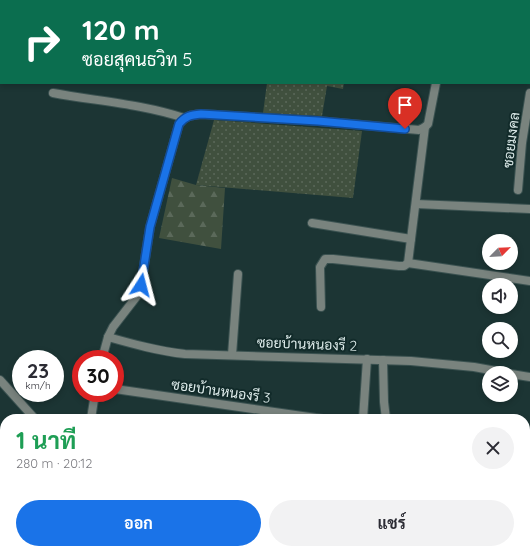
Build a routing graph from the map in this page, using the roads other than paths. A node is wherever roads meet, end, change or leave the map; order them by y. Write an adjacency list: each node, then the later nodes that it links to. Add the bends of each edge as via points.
1 (436, 84): 5 (street, via 428,124)
2 (53, 93): 4 (street, via 144,108)
3 (530, 93): 6 (street, ซอยมงคล)
4 (184, 118): 5 (street, via 201,114 419,130); 15 (street, via 179,124 150,227 141,285 137,296 116,321)
5 (425, 127): 7 (street)
6 (518, 190)
7 (416, 204): 8 (street); 10 (street)
8 (530, 209)
9 (312, 223): 10 (street)
10 (411, 239): 11 (street)
11 (408, 263): 13 (street); 14 (street, via 399,266 325,259 320,267)
12 (238, 274): 17 (street)
13 (530, 281)
14 (321, 307)
15 (108, 337): 16 (street); 17 (street, ซอยบ้านหนองรี 2, via 163,352)
16 (104, 350)
17 (232, 355): 18 (street, ซอยบ้านหนองรี 2)
18 (366, 359): 19 (street, ซอยบ้านหนองรี 2); 29 (street)
19 (383, 360): 20 (street, ซอยบ้านหนองรี 2, via 418,361); 30 (street)
20 (482, 369)
21 (518, 375): 22 (street)
22 (530, 377)
23 (0, 380): 26 (street)
24 (124, 390): 28 (street, ซอยบ้านหนองรี 3)
25 (93, 402): 27 (street)
26 (31, 414)
27 (92, 414)
28 (285, 414)
29 (363, 414)
30 (385, 414)

